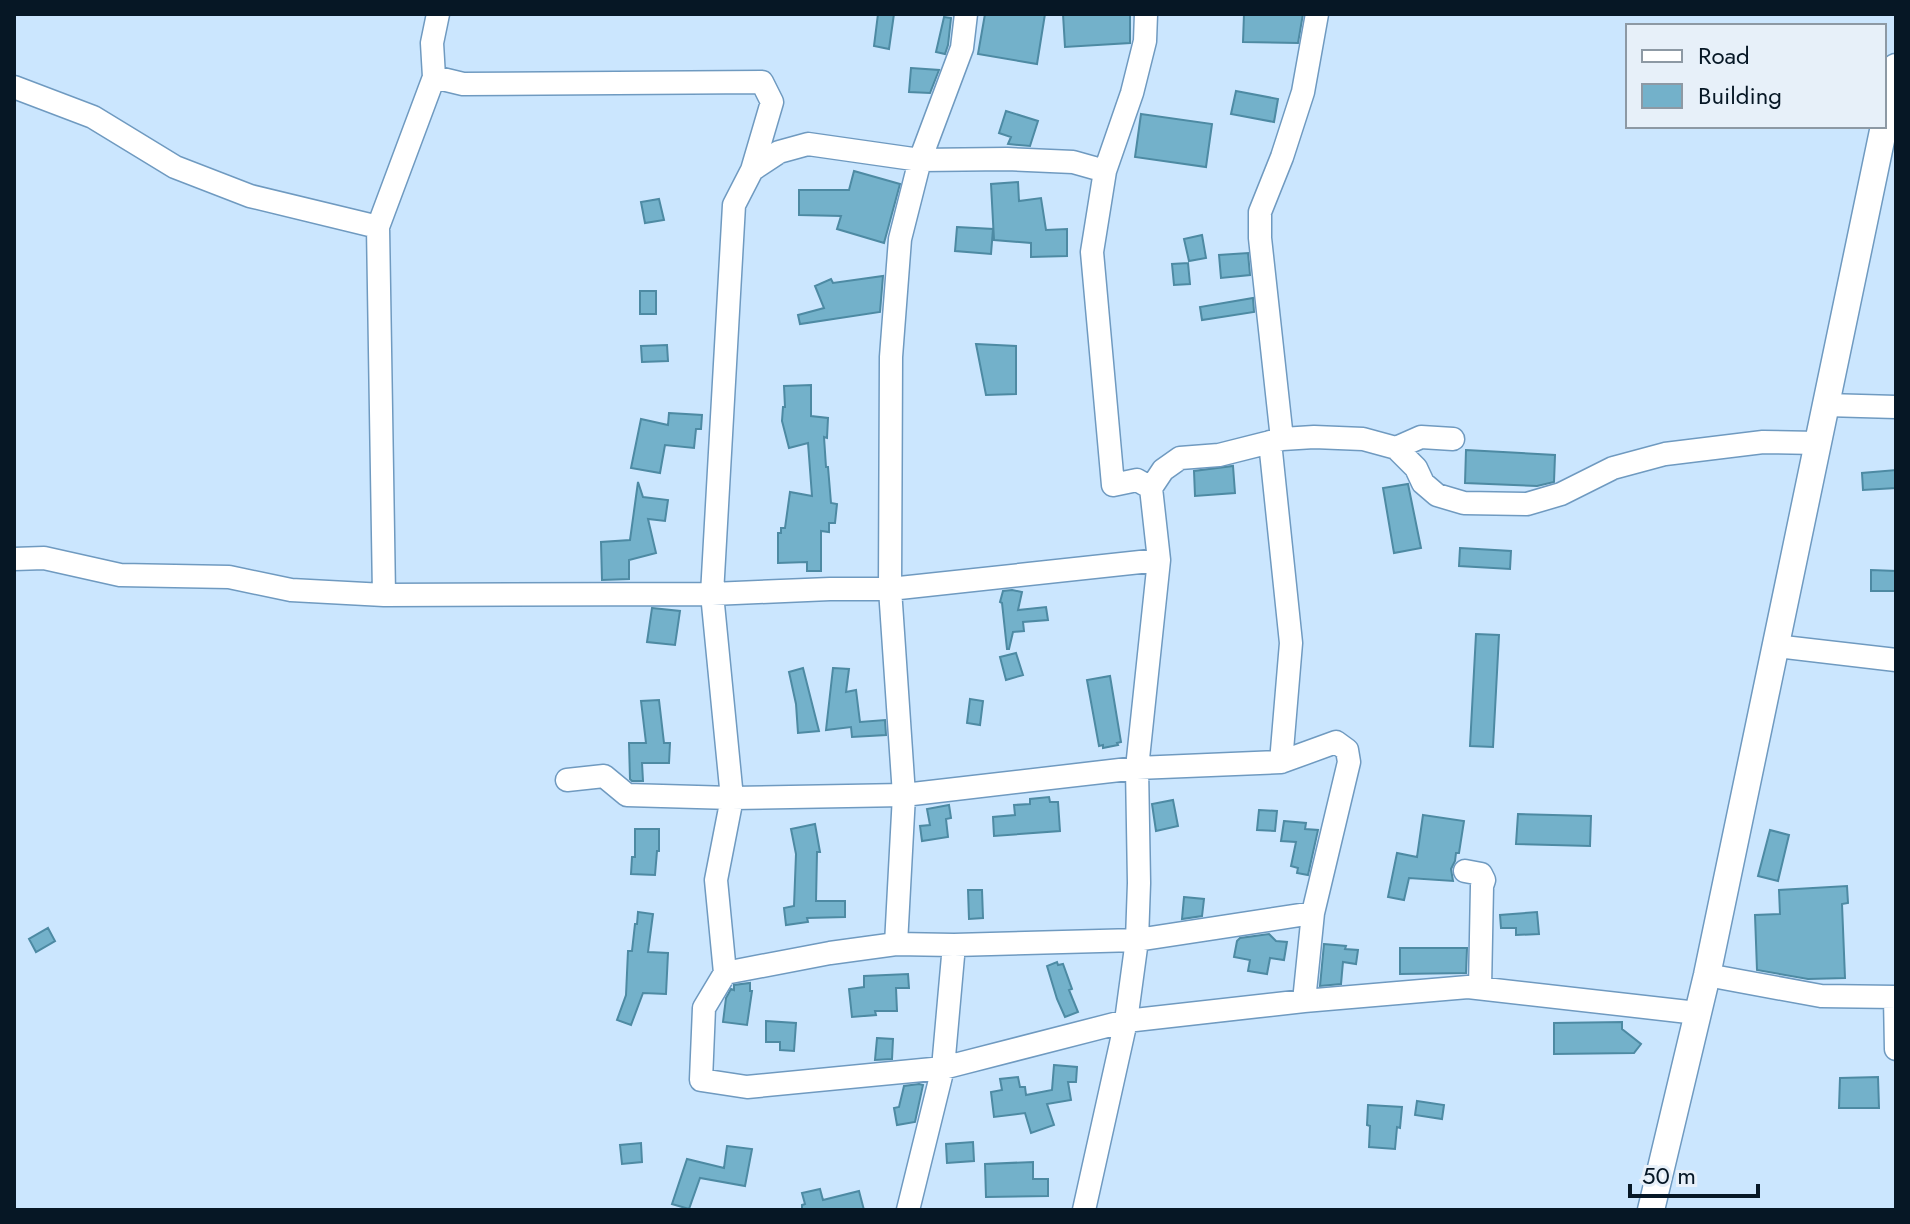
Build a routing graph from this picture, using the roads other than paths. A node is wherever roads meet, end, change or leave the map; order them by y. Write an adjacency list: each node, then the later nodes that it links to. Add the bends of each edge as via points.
1 (438, 14): 6 (street, via 432,43)
2 (966, 14): 10 (street, via 962,48)
3 (1146, 14): 12 (street, via 1136,80)
4 (1317, 14): 17 (street, via 1303,92 1260,212)
5 (1896, 67): 8 (main road)
6 (434, 77): 11 (street, via 463,84 762,82 772,102); 13 (street)
7 (14, 87): 13 (street, via 93,117 175,167 250,196)
8 (1886, 115)
9 (1883, 128): 14 (main road)
10 (920, 160): 11 (street, via 808,144 779,152); 12 (street, via 1073,162); 23 (street, via 900,239 892,342)
11 (752, 170): 24 (street, via 734,205)
12 (1105, 171): 20 (street, via 1092,252 1113,485)
13 (378, 227): 25 (street)
14 (1826, 405): 15 (street); 18 (main road)
15 (1896, 407)
16 (1453, 439): 19 (street, via 1421,437)
17 (1276, 441): 19 (street, via 1363,439); 20 (street, via 1180,458); 28 (street, via 1291,643)
18 (1818, 443): 19 (street, via 1763,442 1665,454 1613,468 1527,504 1464,503 1437,495); 26 (main road)
19 (1396, 448)
20 (1150, 479): 22 (street)
21 (14, 559): 25 (street, via 44,558 120,575 229,577 291,590)
22 (1159, 560): 23 (street); 29 (street)
23 (890, 589): 24 (street); 31 (street)
24 (712, 594): 25 (street); 32 (street)
25 (384, 595)
26 (1776, 646): 27 (street); 39 (main road)
27 (1896, 660)
28 (1281, 762): 29 (street); 34 (street, via 1336,742 1347,750 1349,762)
29 (1137, 768): 31 (street); 35 (street)
30 (567, 780): 32 (street, via 604,776 627,795)
31 (904, 795): 32 (street); 36 (street)
32 (732, 798): 38 (street, via 716,880)
33 (1465, 871): 40 (street, via 1481,874 1484,880)
34 (1313, 913): 35 (street); 42 (street)
35 (1137, 940): 37 (street); 44 (street)
36 (896, 944): 37 (street); 38 (street)
37 (954, 945): 46 (street)
38 (725, 973): 46 (street, via 704,1008 701,1080 747,1087)
39 (1707, 975): 41 (street, via 1821,996); 43 (main road)
40 (1480, 988): 42 (street); 43 (street)
41 (1895, 997): 45 (street)
42 (1304, 1001): 44 (street)
43 (1697, 1013): 49 (main road)
44 (1126, 1021): 46 (street); 48 (street)
45 (1896, 1049)
46 (943, 1068): 47 (street)
47 (908, 1210)
48 (1084, 1210)
49 (1651, 1210)

